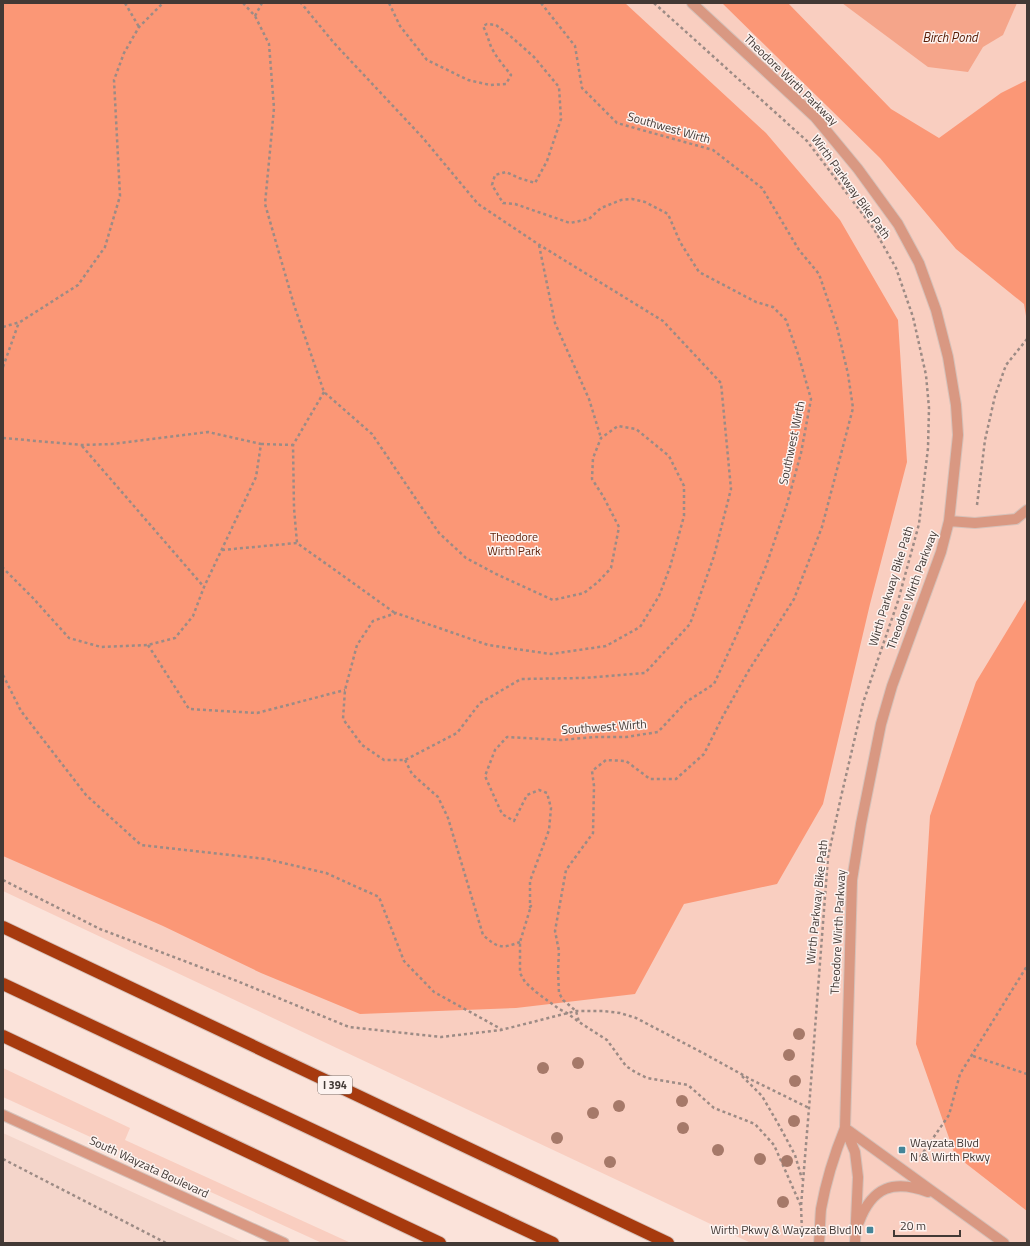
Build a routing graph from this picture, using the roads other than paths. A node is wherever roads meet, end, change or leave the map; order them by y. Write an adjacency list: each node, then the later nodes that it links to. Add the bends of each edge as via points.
1 (692, 3): 3 (street, Theodore Wirth Parkway, via 815,117 863,175 898,224 919,263 936,310 956,405 958,435)
2 (1027, 510): 3 (street, via 1016,519 975,523)
3 (950, 521): 8 (street, Theodore Wirth Parkway, via 892,686 881,724 861,824 852,880)
4 (3, 927): 14 (highway, I 394)
5 (3, 984): 13 (highway)
6 (3, 1036): 12 (highway)
7 (3, 1115): 11 (street, South Wayzata Boulevard)
8 (845, 1128): 9 (street); 10 (street, Theodore Wirth Parkway, via 855,1152 858,1177); 15 (street, Theodore Wirth Parkway, via 827,1178 821,1210)
9 (940, 1196): 10 (street, via 906,1186 880,1192 870,1200 863,1211); 17 (street)
10 (856, 1232): 16 (street, Theodore Wirth Parkway)
11 (284, 1243)
12 (440, 1243)
13 (553, 1243)
14 (668, 1243)
15 (819, 1243)
16 (855, 1243)
17 (1004, 1243)

